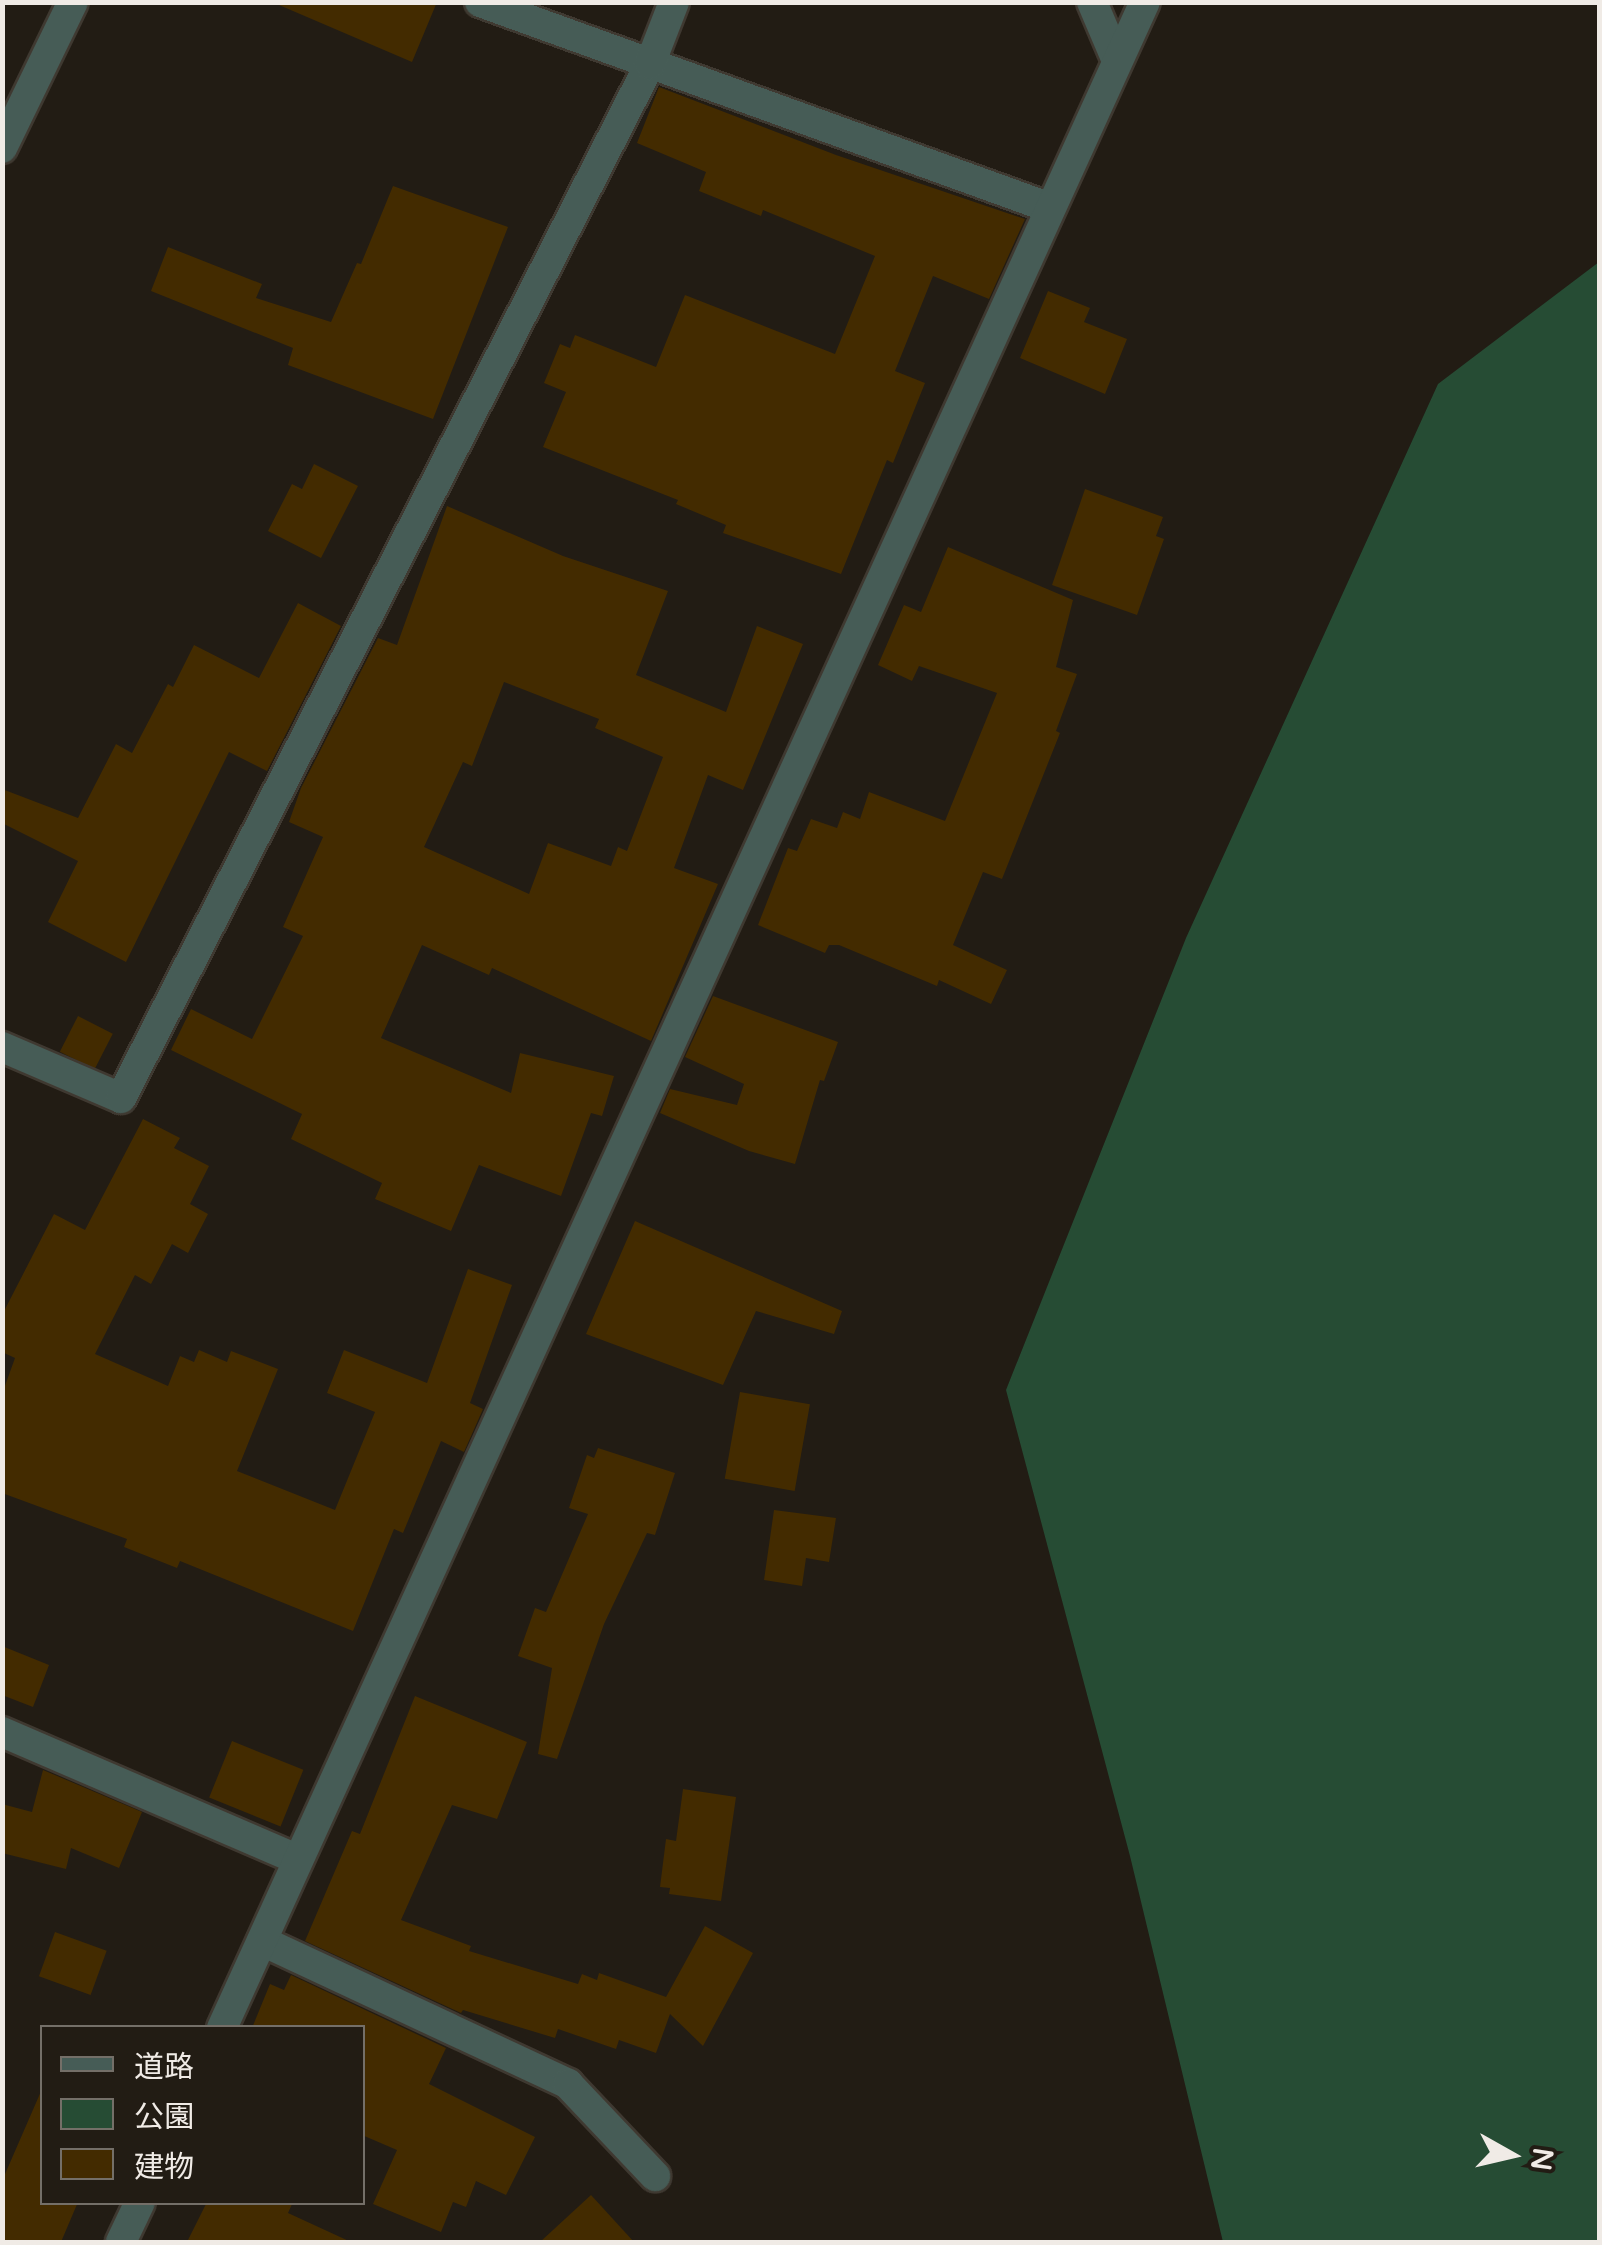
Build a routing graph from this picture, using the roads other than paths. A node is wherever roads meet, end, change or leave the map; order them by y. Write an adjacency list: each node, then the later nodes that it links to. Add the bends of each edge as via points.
1 (73, 2): 8 (street)
2 (480, 2): 7 (street)
3 (674, 2): 7 (street)
4 (1092, 2): 6 (street)
5 (1145, 2): 6 (street)
6 (1118, 62): 9 (street)
7 (650, 64): 9 (street); 10 (street, via 121,1098)
8 (2, 148)
9 (1048, 208): 12 (street)
10 (2, 1047)
11 (2, 1732): 12 (street)
12 (297, 1859): 13 (street)
13 (262, 1942): 14 (street); 15 (street, via 568,2084)
14 (223, 2025)
15 (655, 2176)
16 (139, 2205): 17 (street)
17 (121, 2242)

